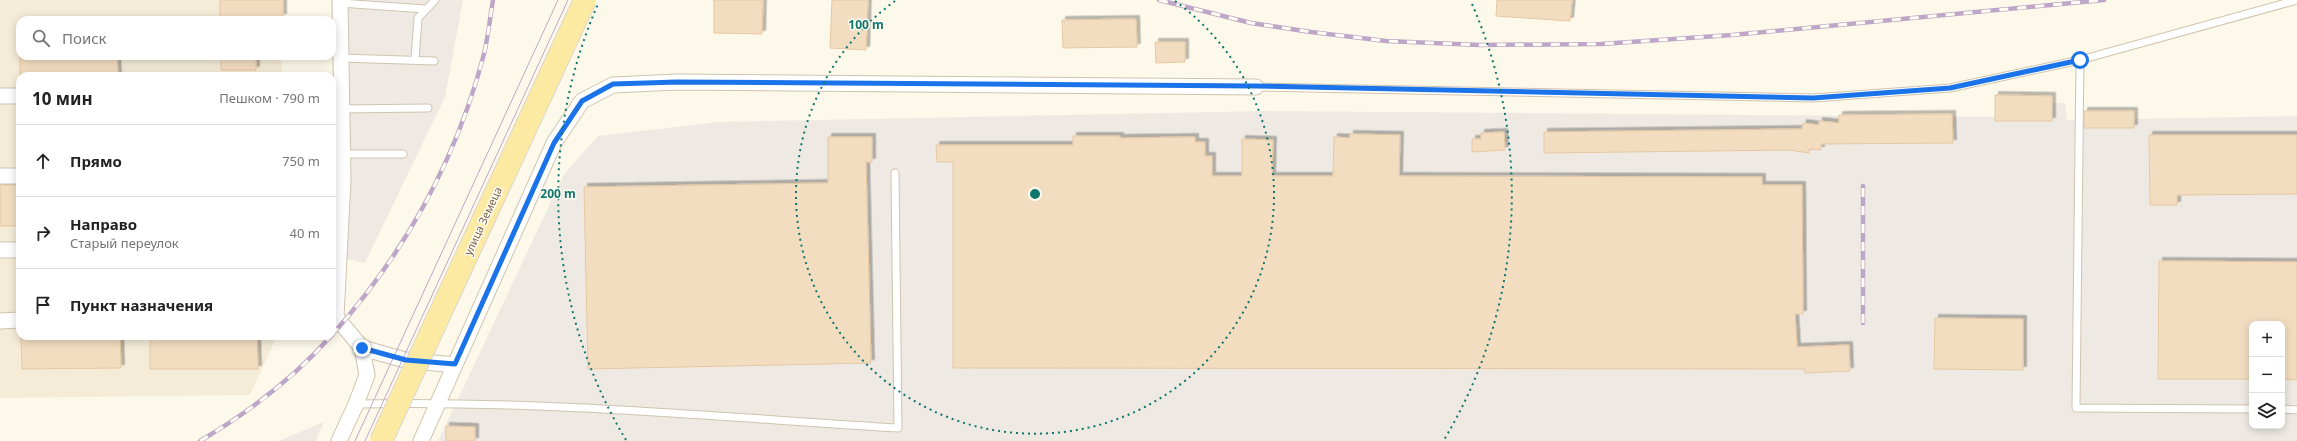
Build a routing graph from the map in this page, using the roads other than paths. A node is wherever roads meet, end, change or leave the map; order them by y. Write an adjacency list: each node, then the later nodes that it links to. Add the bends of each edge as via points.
1 (435, 0): 6 (lane)
2 (584, 0): 36 (main road, улица Земеца, bridge)
3 (2297, 0): 9 (lane)
4 (340, 1): 5 (lane); 7 (street)
5 (388, 2): 6 (lane)
6 (425, 9): 8 (lane, via 418,18)
7 (341, 58): 8 (lane); 14 (street)
8 (415, 60): 10 (lane)
9 (2080, 60): 11 (lane, via 1950,88 1813,98); 32 (lane, via 2076,408)
10 (434, 61)
11 (1256, 86): 29 (street, via 677,82 613,84 582,101 554,143)
12 (0, 96): 13 (street)
13 (16, 96)
14 (338, 100): 15 (lane); 16 (street)
15 (428, 108)
16 (342, 154): 17 (lane); 21 (street)
17 (403, 154)
18 (895, 173): 30 (lane, via 898,428)
19 (0, 176): 20 (street)
20 (16, 176)
21 (337, 180): 22 (street)
22 (336, 226)
23 (0, 250): 24 (street)
24 (16, 250)
25 (336, 319): 28 (street)
26 (0, 320): 27 (street)
27 (16, 320)
28 (362, 348): 29 (street, via 406,360); 31 (street, via 367,374)
29 (455, 364): 30 (street)
30 (439, 402): 31 (lane); 37 (street)
31 (356, 404): 35 (street)
32 (2249, 409)
33 (2285, 409): 34 (lane)
34 (2297, 410)
35 (339, 441)
36 (381, 441)
37 (421, 441)

